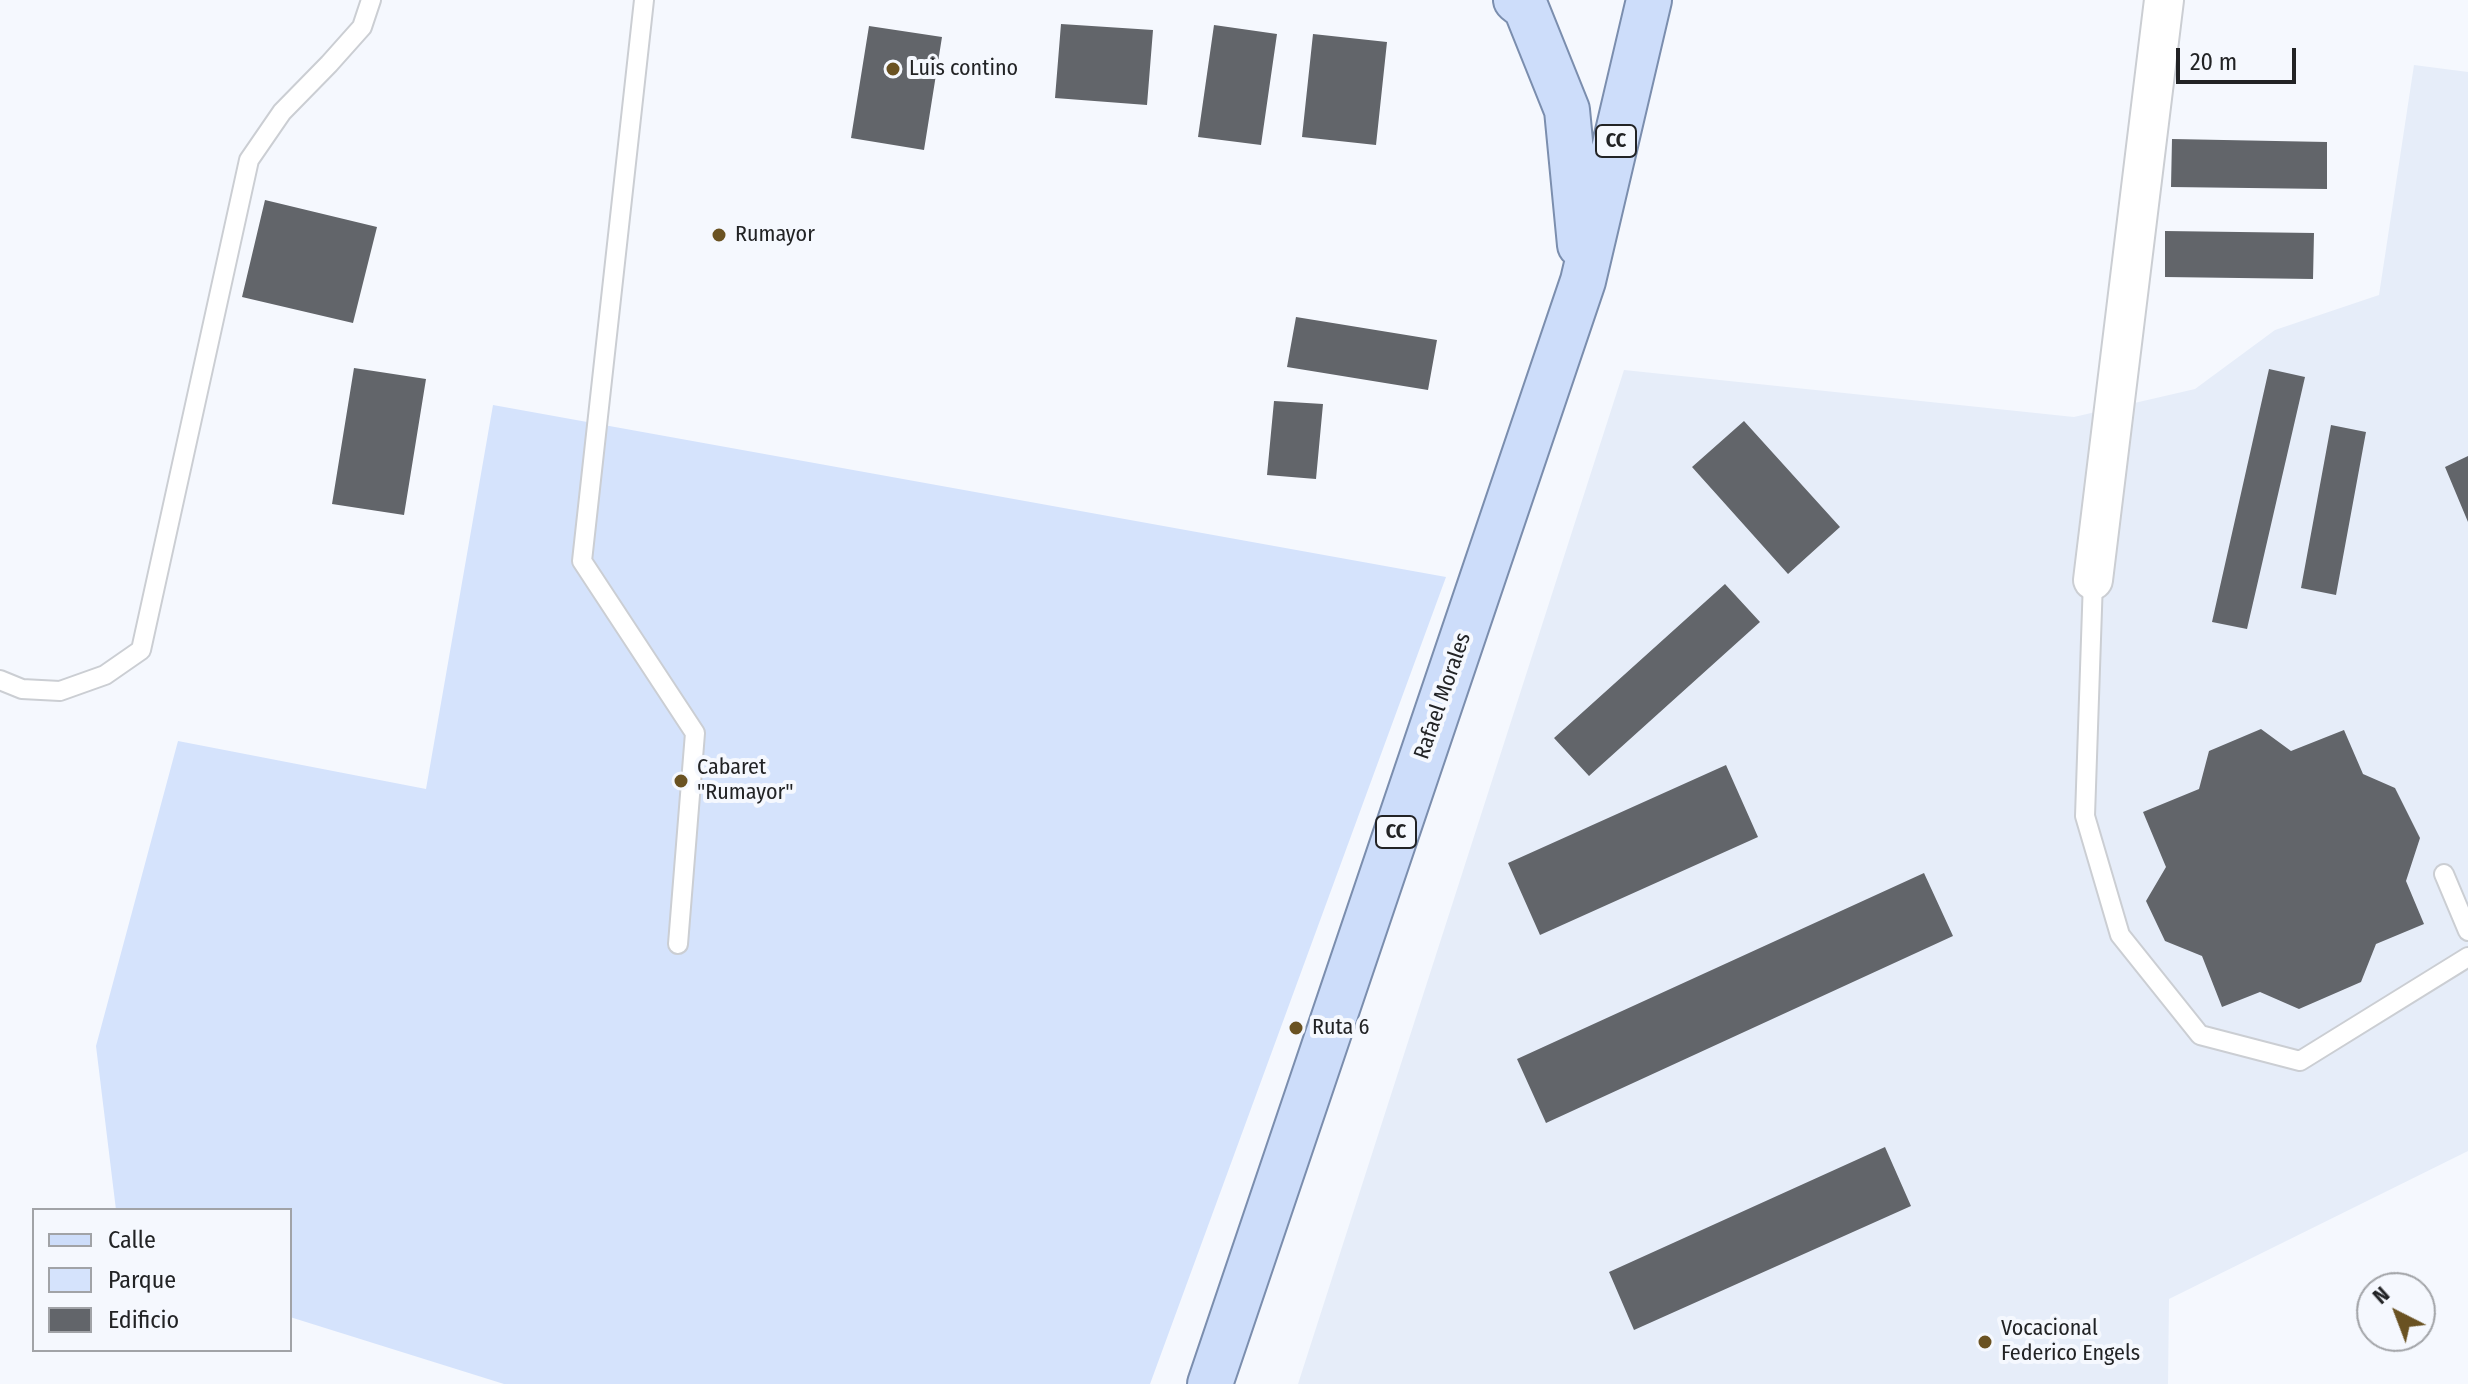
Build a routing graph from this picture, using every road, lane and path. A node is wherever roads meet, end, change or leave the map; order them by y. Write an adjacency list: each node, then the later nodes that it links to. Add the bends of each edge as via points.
1 (371, 0): 8 (lane, via 362,27 282,112 249,160 141,650 105,675 60,691 22,689)
2 (644, 0): 11 (lane, via 582,561 695,733)
3 (1516, 0): 6 (main road, via 1526,8 1567,110)
4 (1649, 0): 6 (main road, Rafael Morales / CC)
5 (2164, 0): 7 (street)
6 (1583, 281): 13 (main road, Rafael Morales / CC)
7 (2093, 580): 12 (lane, via 2085,816 2120,935 2200,1035 2300,1061)
8 (0, 680)
9 (2444, 874): 10 (lane)
10 (2468, 931)
11 (678, 944)
12 (2468, 957)
13 (1210, 1384)

